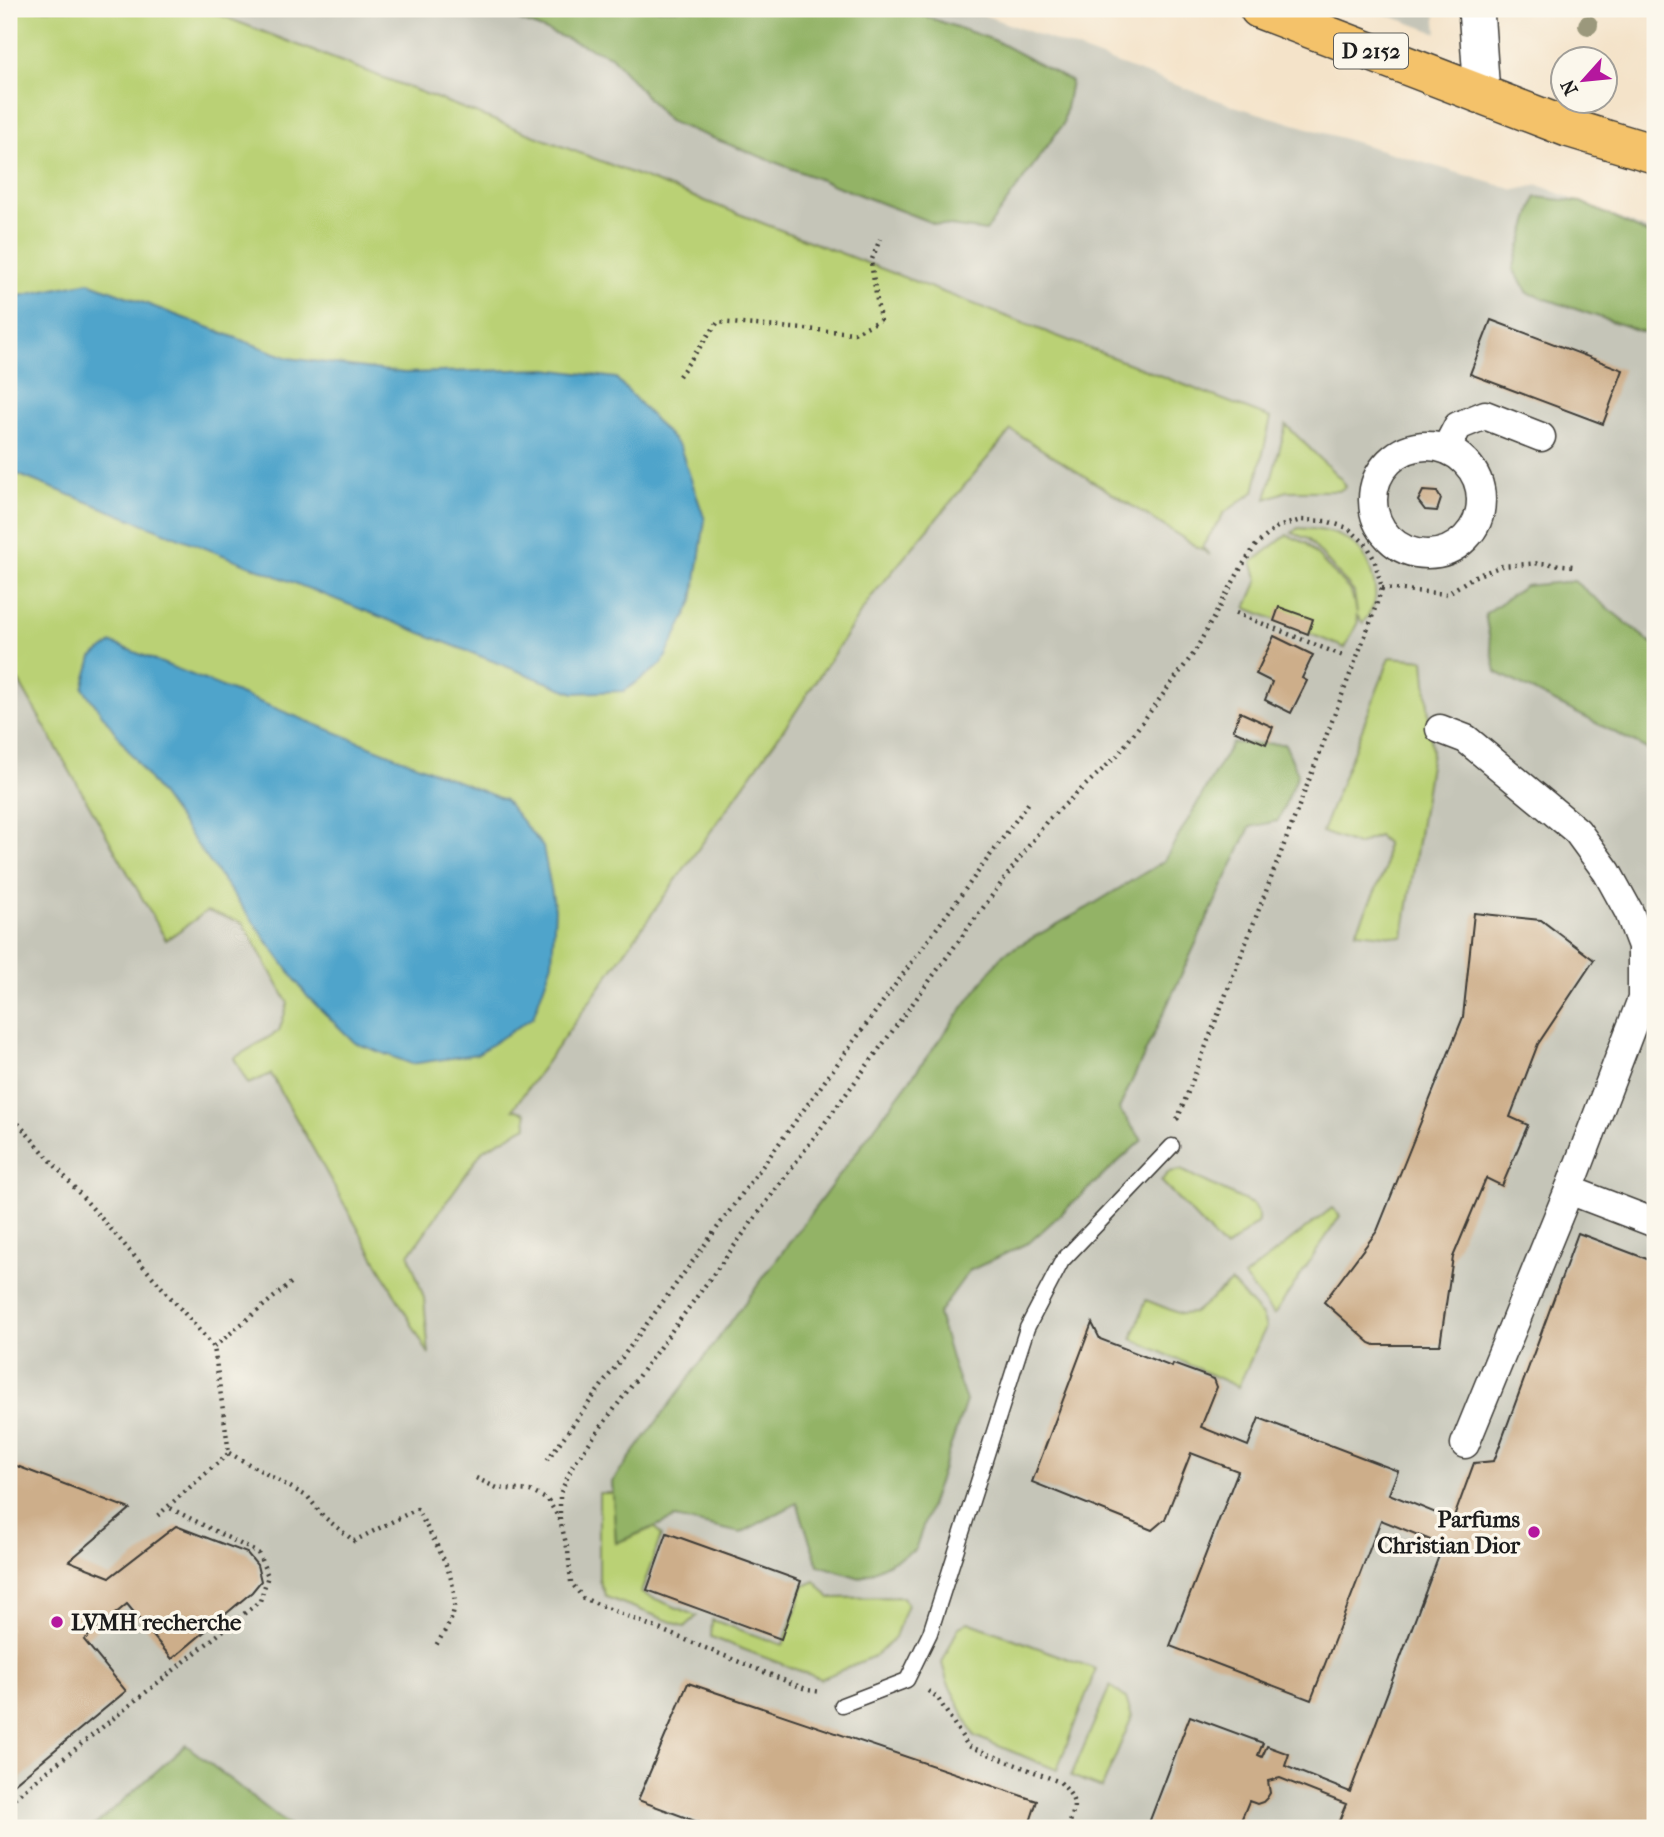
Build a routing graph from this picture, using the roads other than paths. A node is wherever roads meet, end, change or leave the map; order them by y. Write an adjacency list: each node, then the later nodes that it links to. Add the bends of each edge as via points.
1 (1259, 9): 3 (main road, D 2152)
2 (1476, 9): 3 (street)
3 (1482, 94): 4 (main road, D 2152)
4 (1569, 128): 5 (main road, D 2152); 6 (main road, D 2152)
5 (1655, 153)
6 (1655, 177)
7 (1541, 437): 8 (street, via 1485,415 1458,426)
8 (1446, 449)
9 (1440, 729): 11 (street, via 1466,739 1577,831 1607,872 1642,946 1642,999)
10 (1172, 1146): 14 (lane, via 1062,1261 1027,1328 930,1633 907,1680)
11 (1569, 1190): 12 (street); 13 (street)
12 (1655, 1223)
13 (1465, 1444)
14 (842, 1705)

